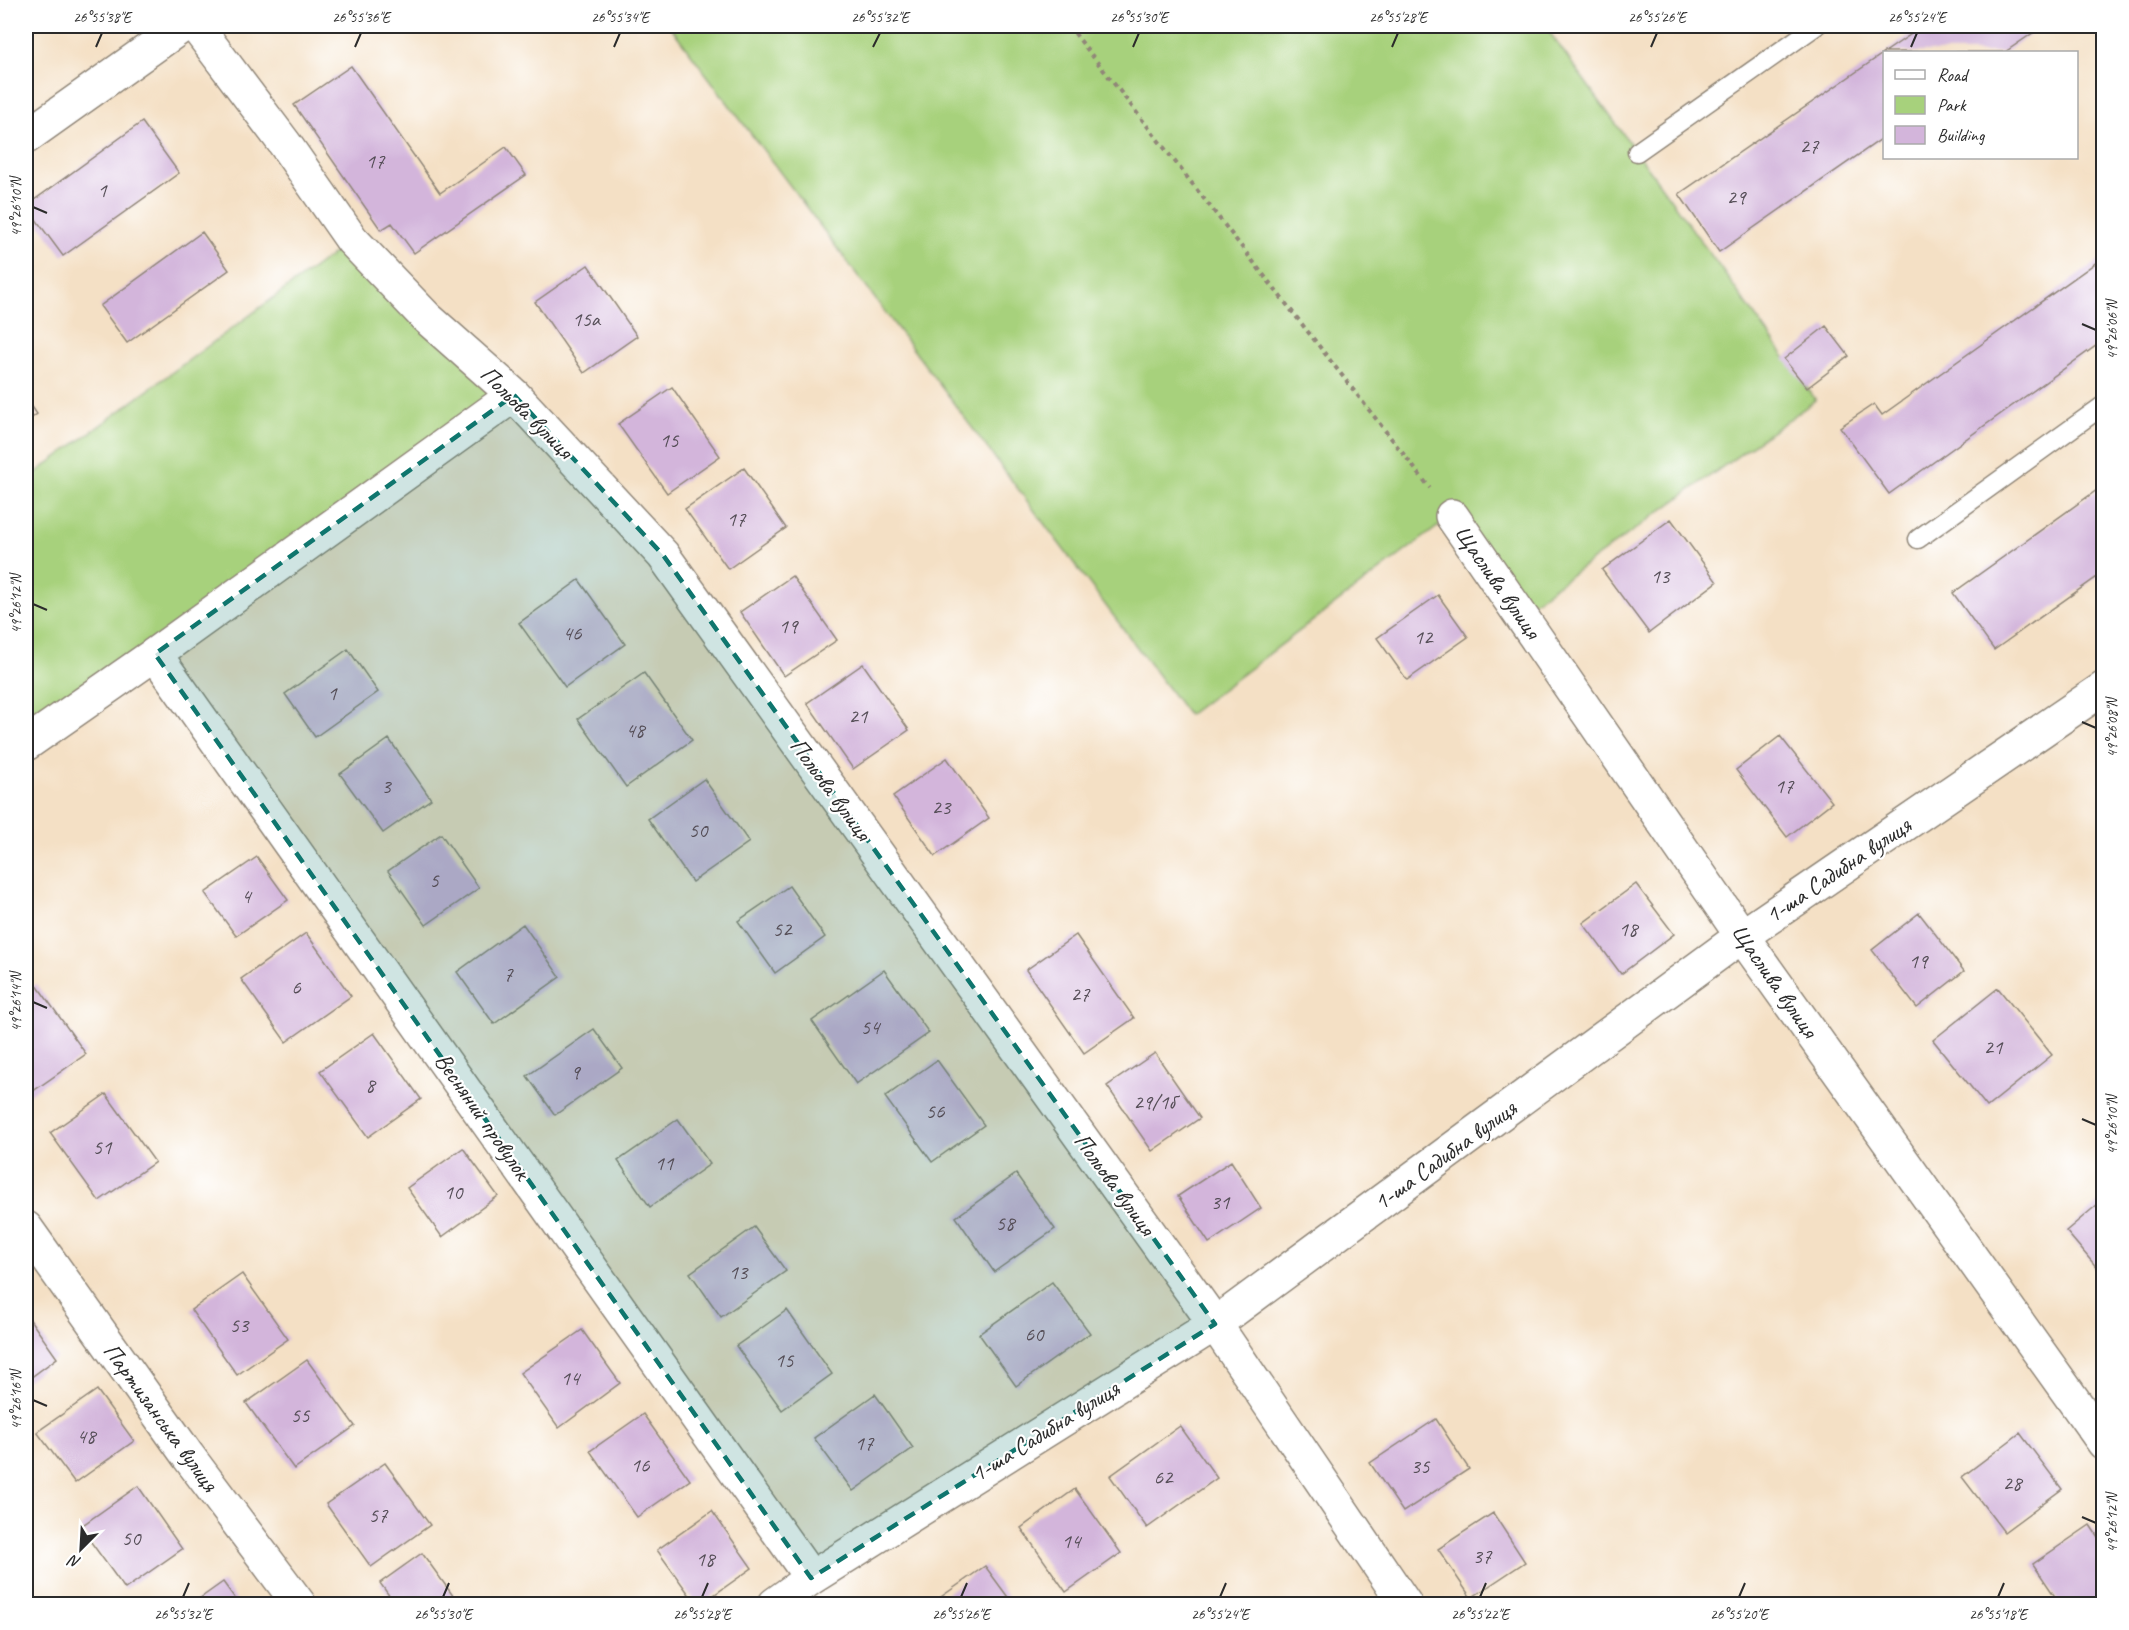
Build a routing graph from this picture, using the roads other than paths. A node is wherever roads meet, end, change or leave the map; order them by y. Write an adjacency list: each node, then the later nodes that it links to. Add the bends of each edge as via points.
1 (182, 26): 4 (street)
2 (196, 26): 6 (street, Польова вулиця, via 352,240 426,317)
3 (1816, 26): 5 (lane)
4 (26, 137)
5 (1636, 152)
6 (514, 395): 10 (street); 15 (street, Польова вулиця, via 663,555)
7 (2103, 405): 9 (lane)
8 (1452, 516): 13 (street, Щаслива вулиця)
9 (1918, 539)
10 (154, 654): 12 (street); 17 (street, Весняний провулок)
11 (2103, 688): 13 (street, 1-ша Садибна вулиця)
12 (26, 744)
13 (1742, 936): 15 (street, 1-ша Садибна вулиця); 16 (street, Щаслива вулиця)
14 (26, 1228): 18 (street, Партизанська вулиця)
15 (1215, 1324): 17 (street, 1-ша Садибна вулиця); 20 (street, Польова вулиця)
16 (2103, 1443)
17 (811, 1578): 19 (street, 1-ша Садибна вулиця)
18 (299, 1605)
19 (775, 1605)
20 (1405, 1605)

